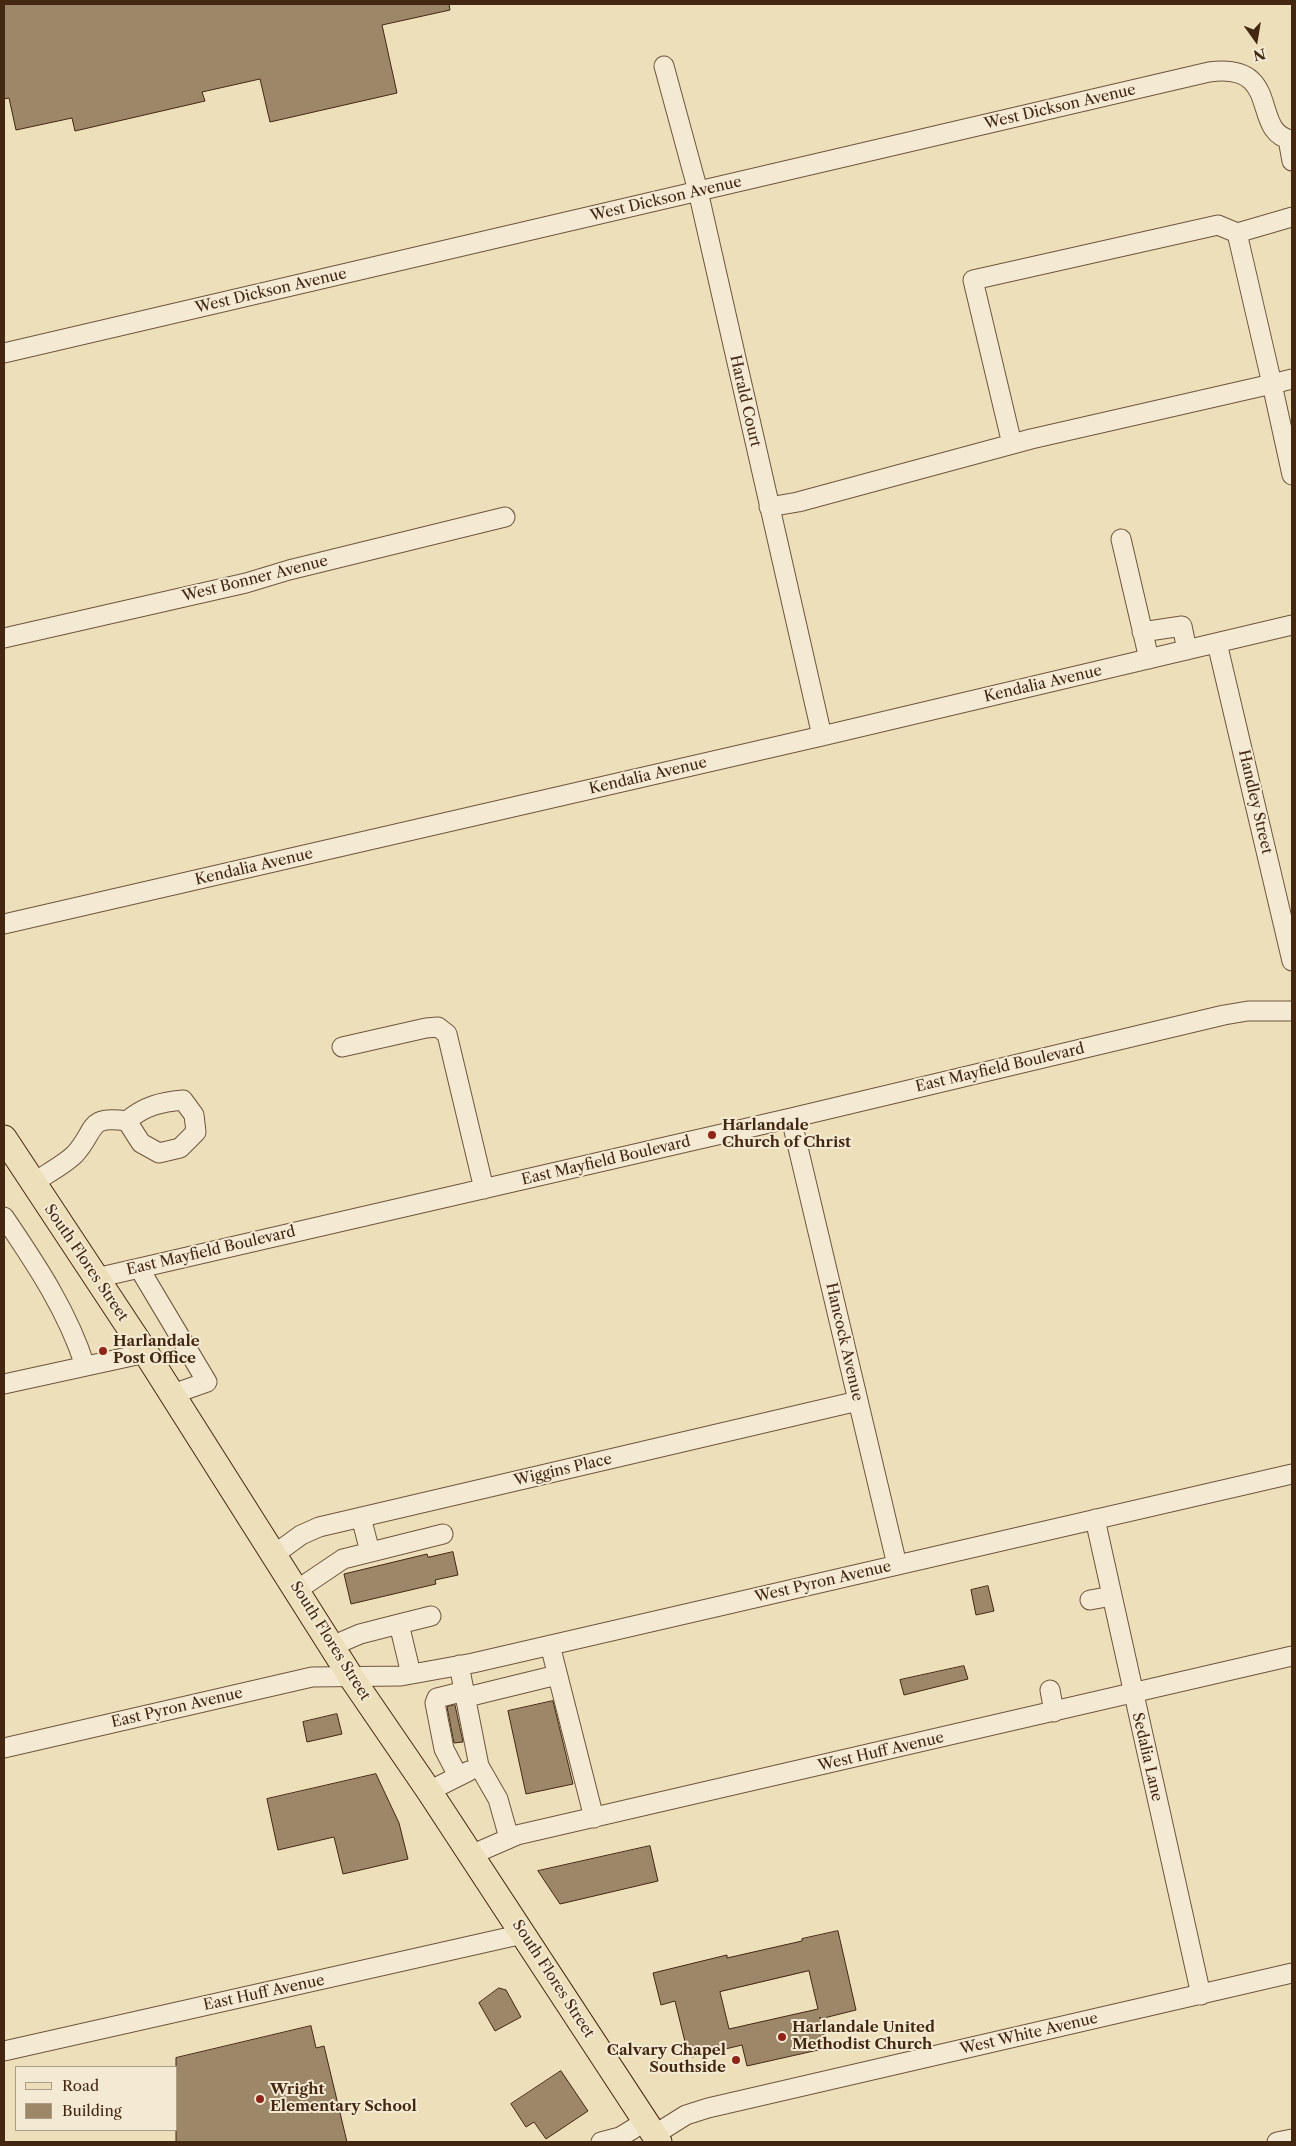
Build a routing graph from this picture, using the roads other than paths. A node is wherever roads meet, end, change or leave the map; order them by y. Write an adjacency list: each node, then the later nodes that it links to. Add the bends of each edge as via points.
1 (664, 66): 4 (street, Harald Court)
2 (1290, 140): 3 (street); 4 (street, West Dickson Avenue, via 1276,132 1254,83 1246,76 1227,70)
3 (1292, 161)
4 (698, 191): 7 (street, West Dickson Avenue); 12 (street, Harald Court)
5 (1292, 216): 6 (street)
6 (1237, 233): 9 (street); 10 (street, via 1218,225 972,280)
7 (4, 353)
8 (1292, 379): 9 (street)
9 (1272, 384): 10 (street); 11 (street)
10 (1012, 444): 12 (street)
11 (1292, 475)
12 (769, 507): 21 (street, Harald Court)
13 (505, 517): 17 (street, West Bonner Avenue, via 289,570 246,584)
14 (1121, 538): 16 (street)
15 (1292, 625): 18 (street, Kendalia Avenue)
16 (1142, 632): 19 (street, via 1182,626); 20 (street)
17 (4, 638)
18 (1217, 643): 19 (street, Kendalia Avenue); 23 (street, Handley Street)
19 (1186, 650): 20 (street, Kendalia Avenue)
20 (1148, 659): 21 (street, Kendalia Avenue)
21 (822, 736): 22 (street, Kendalia Avenue)
22 (4, 924)
23 (1292, 961)
24 (1292, 1010): 26 (street, East Mayfield Boulevard, via 1224,1015)
25 (342, 1047): 30 (street, via 426,1028 438,1027 447,1034)
26 (791, 1118): 30 (street, East Mayfield Boulevard); 38 (street, Hancock Avenue)
27 (127, 1121): 29 (street, via 108,1118 94,1124 74,1155)
28 (4, 1138): 29 (main road, South Flores Street)
29 (34, 1183): 33 (main road, South Flores Street)
30 (484, 1189): 32 (street, East Mayfield Boulevard)
31 (4, 1217): 35 (street, via 66,1315)
32 (139, 1268): 33 (street, East Mayfield Boulevard); 37 (street, via 207,1382)
33 (96, 1278): 34 (main road, South Flores Street)
34 (146, 1353): 35 (street); 37 (main road, South Flores Street)
35 (85, 1366): 36 (street)
36 (4, 1384)
37 (172, 1394): 44 (main road, South Flores Street)
38 (858, 1401): 40 (street, Wiggins Place); 45 (street, Hancock Avenue)
39 (1292, 1474): 41 (street, West Pyron Avenue)
40 (361, 1517): 43 (street); 44 (street, Wiggins Place, via 320,1527)
41 (1095, 1519): 45 (street, West Pyron Avenue); 47 (street, Sedalia Lane)
42 (443, 1534): 43 (street)
43 (370, 1552): 46 (street, via 342,1558)
44 (275, 1554): 46 (main road, South Flores Street)
45 (897, 1565): 51 (street, West Pyron Avenue)
46 (297, 1590): 52 (main road, South Flores Street)
47 (1112, 1596): 48 (street); 60 (street, Sedalia Lane)
48 (1090, 1600)
49 (431, 1616): 50 (street)
50 (399, 1624): 52 (street, via 360,1634); 55 (street)
51 (550, 1645): 54 (street, West Pyron Avenue); 56 (street)
52 (332, 1646): 57 (main road, South Flores Street)
53 (1292, 1656): 60 (street, West Huff Avenue)
54 (459, 1665): 55 (street, West Pyron Avenue); 59 (street)
55 (411, 1674): 57 (street, West Pyron Avenue)
56 (557, 1675): 59 (street); 66 (street)
57 (351, 1677): 62 (street, East Pyron Avenue, via 312,1677); 65 (main road, South Flores Street)
58 (1050, 1690): 61 (street)
59 (466, 1694): 63 (street); 64 (street, via 437,1698 435,1703 444,1749)
60 (1133, 1694): 61 (street, West Huff Avenue); 71 (street, Sedalia Lane)
61 (1054, 1712): 66 (street, West Huff Avenue)
62 (4, 1748)
63 (479, 1766): 64 (street); 67 (street, via 498,1799)
64 (458, 1776): 65 (street)
65 (429, 1791): 68 (main road, South Flores Street)
66 (594, 1818): 67 (street, West Huff Avenue)
67 (509, 1838): 68 (street, West Huff Avenue)
68 (471, 1854): 69 (main road, South Flores Street)
69 (523, 1934): 72 (street, East Huff Avenue); 73 (main road, South Flores Street)
70 (1292, 1973): 71 (street, West White Avenue)
71 (1201, 1995): 73 (street, West White Avenue, via 708,2108 686,2115)
72 (4, 2050)
73 (653, 2133): 75 (street, West White Avenue)
74 (1292, 2138): 76 (street)
75 (610, 2141)
76 (1277, 2142)

